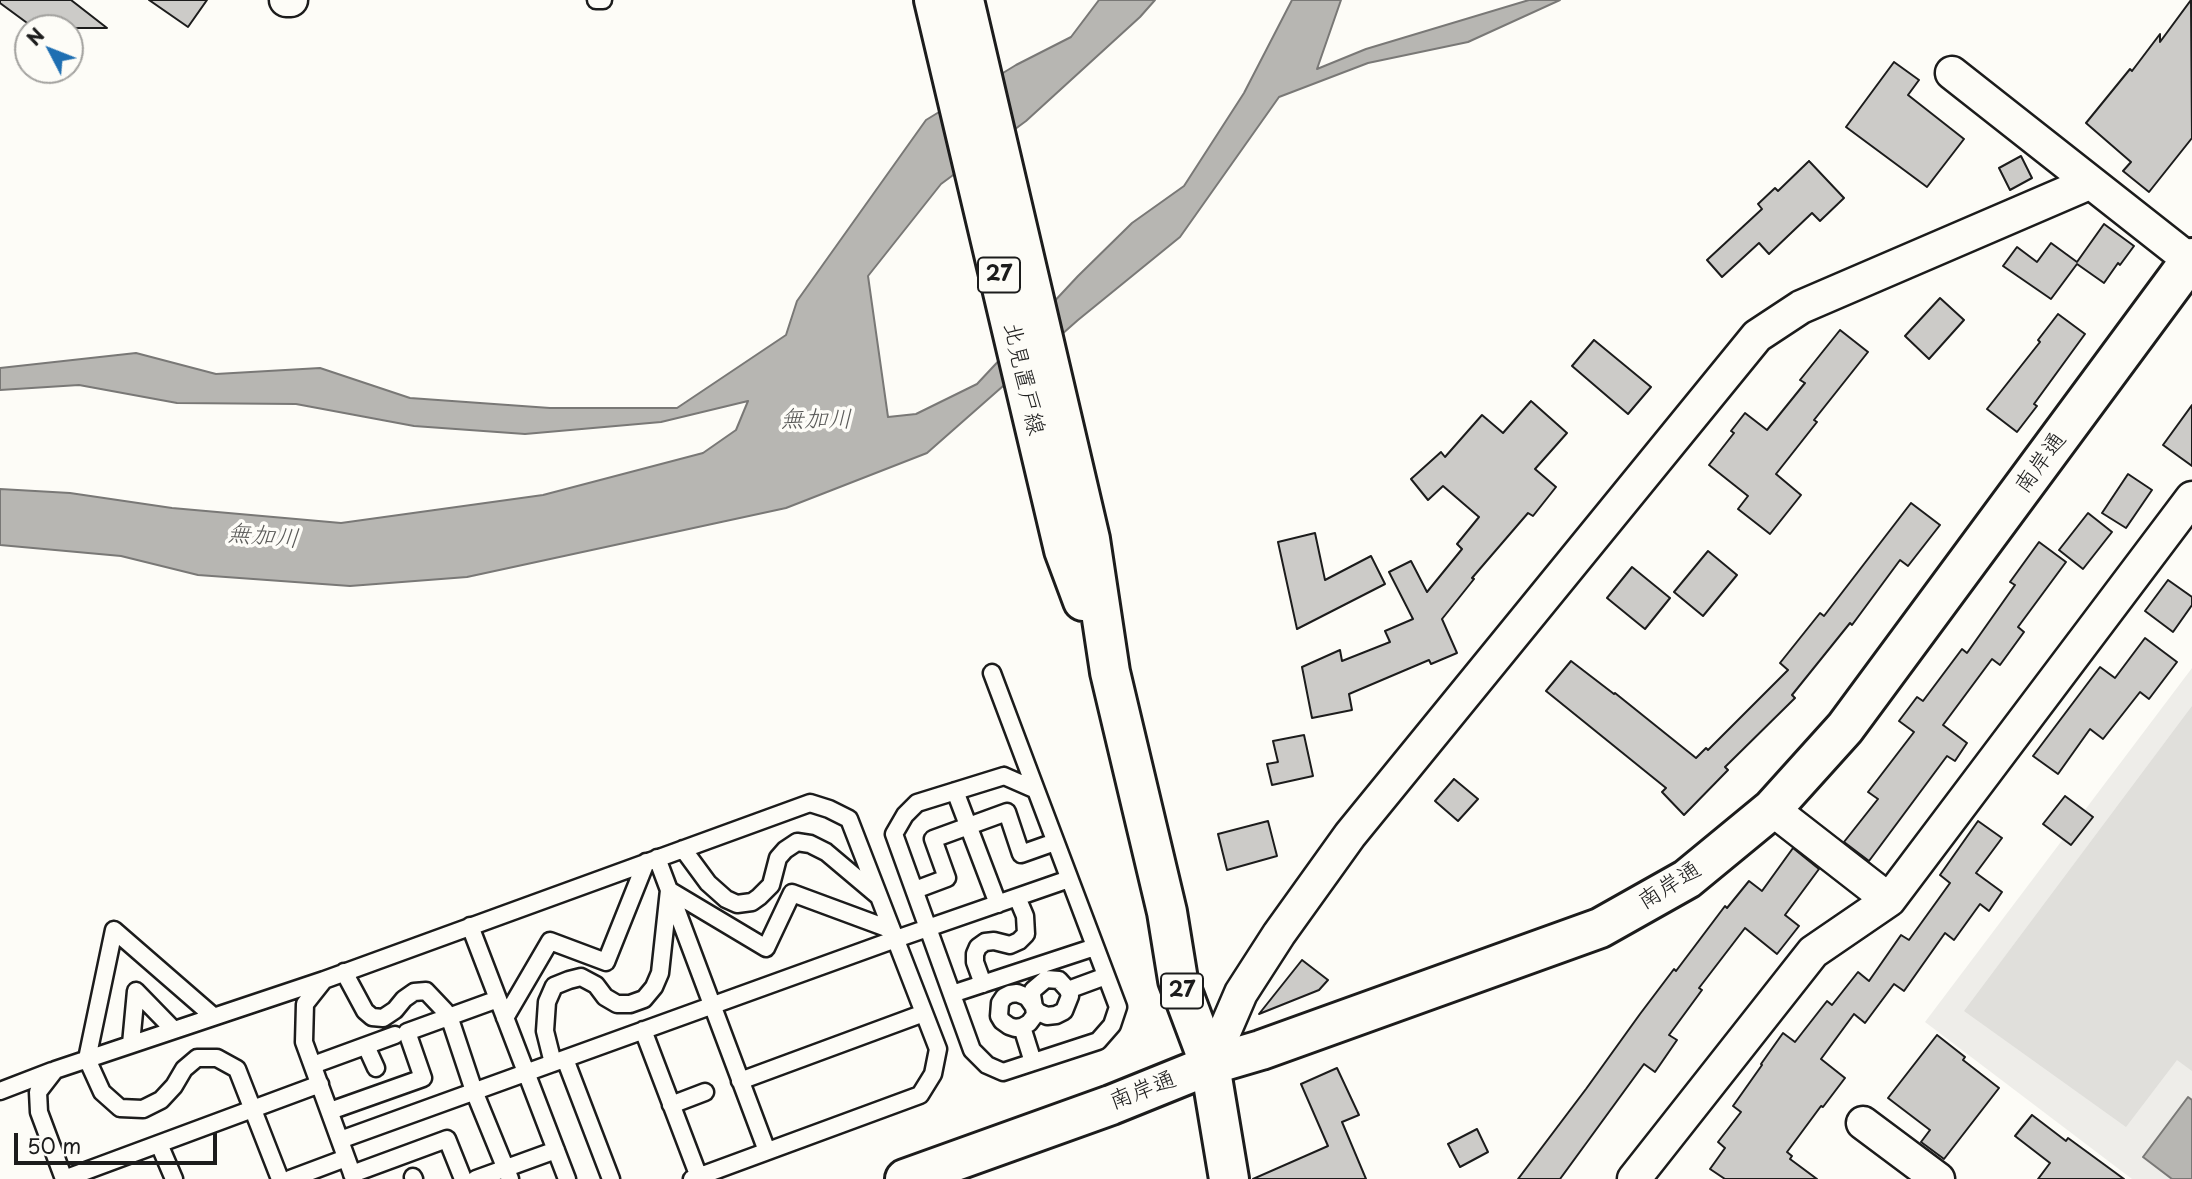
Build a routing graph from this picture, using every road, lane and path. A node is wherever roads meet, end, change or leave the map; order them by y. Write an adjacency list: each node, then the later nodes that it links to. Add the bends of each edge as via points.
1 (596, 0): 2 (lane)
2 (603, 0)
3 (934, 0): 9 (main road, 北見置戸線 / 27)
4 (964, 0): 9 (main road, 北見置戸線 / 27)
5 (1952, 73): 6 (street)
6 (2089, 183): 7 (street); 52 (street, via 1801,307 1757,336 1350,835 1241,993)
7 (2192, 260): 13 (main road, 南岸通, via 1845,728)
8 (2192, 498): 23 (street)
9 (1077, 544): 52 (main road, 北見置戸線 / 27, via 1167,912 1178,980)
10 (992, 673): 11 (lane)
11 (1036, 790): 12 (lane, via 1004,776); 15 (lane)
12 (955, 791): 14 (lane); 20 (lane, via 918,803 894,834)
13 (1772, 809): 23 (street); 52 (main road, 南岸通, via 1687,879 1600,928)
14 (968, 825): 15 (lane, via 1007,812 1021,854); 20 (lane, via 933,839 947,878); 24 (lane)
15 (1055, 842): 18 (lane)
16 (682, 849): 17 (lane); 21 (lane, via 810,803 849,819); 21 (lane, via 708,883 737,904 752,902 771,885 778,858 797,842 826,852)
17 (651, 860): 19 (lane); 25 (lane); 41 (lane, via 606,962 551,941)
18 (1069, 879): 22 (lane); 28 (lane)
19 (669, 890): 27 (lane, via 766,948 792,893); 36 (lane); 49 (lane, via 660,973 643,999 617,1004 581,977 554,986 547,1002 545,1031)
20 (915, 890): 26 (lane)
21 (880, 897): 27 (lane)
22 (1017, 897): 24 (lane); 32 (lane, via 1026,934 1010,945 994,941 978,947 975,962)
23 (1889, 900): 82 (street, via 1813,952)
24 (998, 904): 26 (lane)
25 (470, 926): 29 (lane); 35 (lane)
26 (928, 928): 27 (lane); 34 (lane)
27 (894, 934): 36 (lane); 38 (lane)
28 (1096, 947): 30 (lane); 32 (lane)
29 (344, 972): 31 (lane); 40 (lane, via 372,1017 383,1018 414,992 426,991)
30 (1106, 976): 33 (lane); 50 (lane, via 1118,1007 1112,1025 1098,1041)
31 (324, 980): 39 (lane); 51 (lane, via 305,1004 304,1042)
32 (983, 984): 34 (lane)
33 (1068, 990): 37 (lane, via 1064,1011 1056,1015 1047,1016); 37 (lane, via 1059,980 1046,979 1033,990)
34 (952, 994): 50 (lane, via 972,1050 987,1065 1003,1072)
35 (498, 999): 40 (lane); 41 (lane)
36 (712, 1005): 44 (lane); 56 (lane)
37 (1034, 1007): 42 (lane, via 1035,1014); 42 (lane, via 1017,993 1000,1003 1002,1021)
38 (924, 1013): 56 (lane); 68 (lane, via 938,1049 933,1074 920,1095)
39 (213, 1016): 43 (lane); 48 (lane, via 114,930)
40 (448, 1017): 59 (lane); 63 (lane, via 407,1032 423,1078)
41 (505, 1018): 55 (lane)
42 (1022, 1027): 50 (lane)
43 (173, 1030): 46 (lane); 46 (lane, via 136,991)
44 (643, 1030): 49 (lane); 61 (lane)
45 (395, 1035): 47 (lane)
46 (131, 1044): 48 (lane)
47 (366, 1046): 51 (lane); 53 (lane)
48 (87, 1059): 54 (lane); 62 (lane, via 102,1093 120,1108 143,1108 161,1100 197,1058 217,1058 237,1069)
49 (559, 1061): 55 (lane); 79 (lane)
50 (1033, 1062)
51 (313, 1065): 57 (lane)
52 (1210, 1065): 80 (main road, 南岸通); 81 (main road, 北見置戸線 / 27)
53 (376, 1068)
54 (55, 1070): 58 (lane); 72 (lane, via 38,1092 39,1112)
55 (526, 1072): 59 (lane); 67 (lane)
56 (740, 1081): 68 (lane)
57 (320, 1084): 62 (lane); 63 (lane)
58 (0, 1091)
59 (474, 1091): 65 (lane); 70 (lane)
60 (705, 1092): 61 (lane)
61 (671, 1105): 71 (lane)
62 (253, 1109): 66 (lane); 74 (lane)
63 (330, 1111): 65 (lane)
64 (1863, 1123): 83 (street)
65 (340, 1140): 69 (lane)
66 (159, 1144): 72 (lane); 73 (lane)
67 (556, 1150): 70 (lane); 78 (lane)
68 (766, 1152): 71 (lane)
69 (351, 1170): 75 (lane); 76 (lane, via 447,1139)
70 (508, 1174): 77 (lane)
71 (695, 1178)
72 (64, 1179)
73 (174, 1179)
74 (280, 1179)
75 (290, 1179)
76 (463, 1179)
77 (476, 1179)
78 (567, 1179)
79 (611, 1179)
80 (905, 1179)
81 (1229, 1179)
82 (1634, 1179)
83 (1938, 1179)

